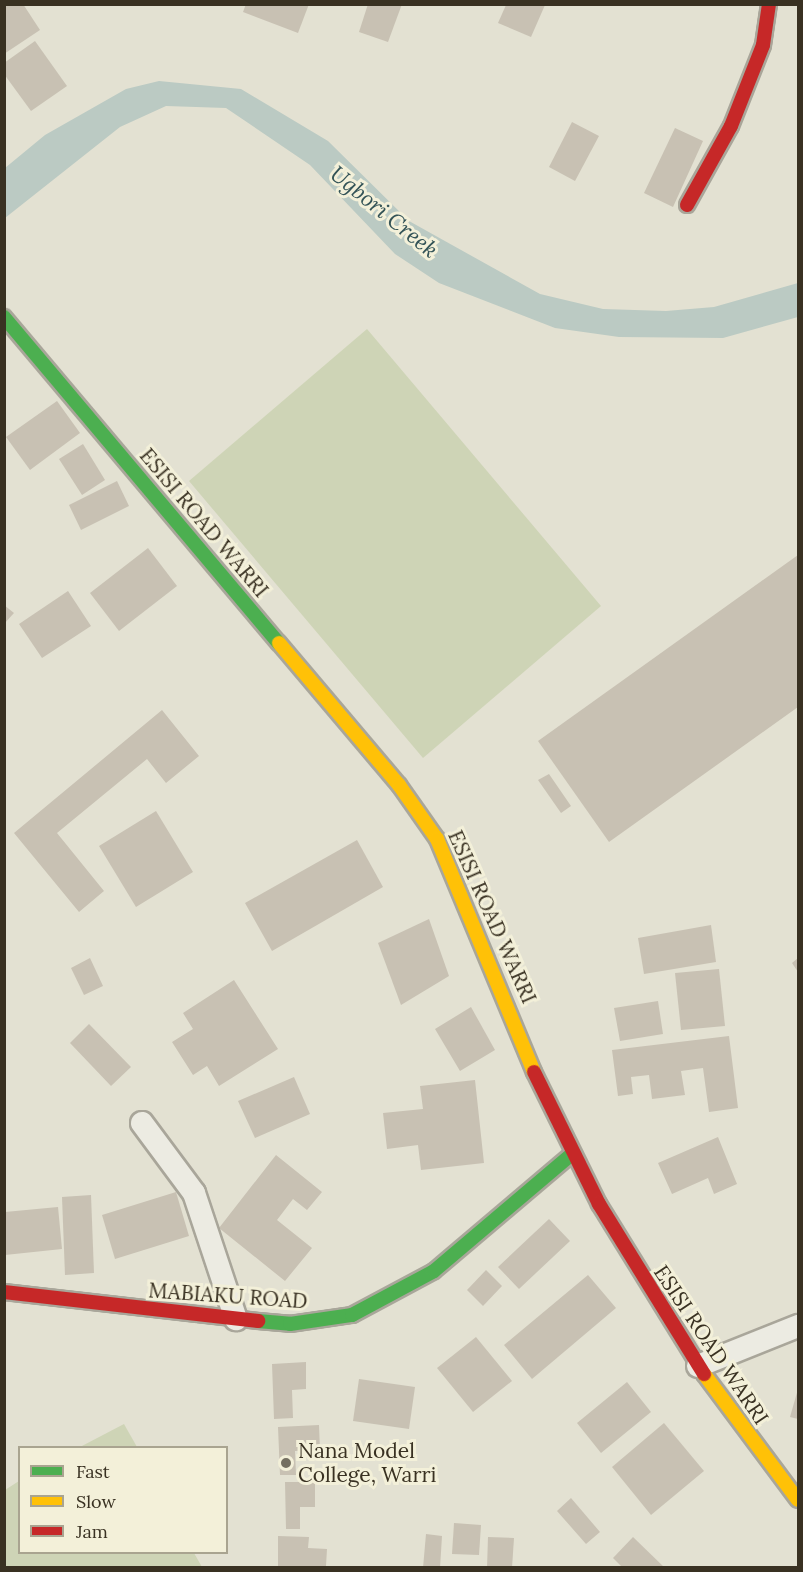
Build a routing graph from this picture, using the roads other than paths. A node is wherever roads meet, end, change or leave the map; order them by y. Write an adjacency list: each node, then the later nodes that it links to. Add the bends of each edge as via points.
1 (769, 4): 2 (street, via 763,45 731,126)
2 (687, 205)
3 (4, 317): 5 (street, ESISI ROAD WARRI, via 399,785 437,839)
4 (142, 1123): 7 (street, via 194,1193)
5 (573, 1153): 7 (street, MABIAKU ROAD, via 435,1271 377,1305 315,1323); 9 (street, ESISI ROAD WARRI, via 639,1276)
6 (4, 1292): 7 (street, MABIAKU ROAD)
7 (236, 1319)
8 (798, 1326): 9 (street)
9 (698, 1366): 10 (street, ESISI ROAD WARRI)
10 (798, 1500)

